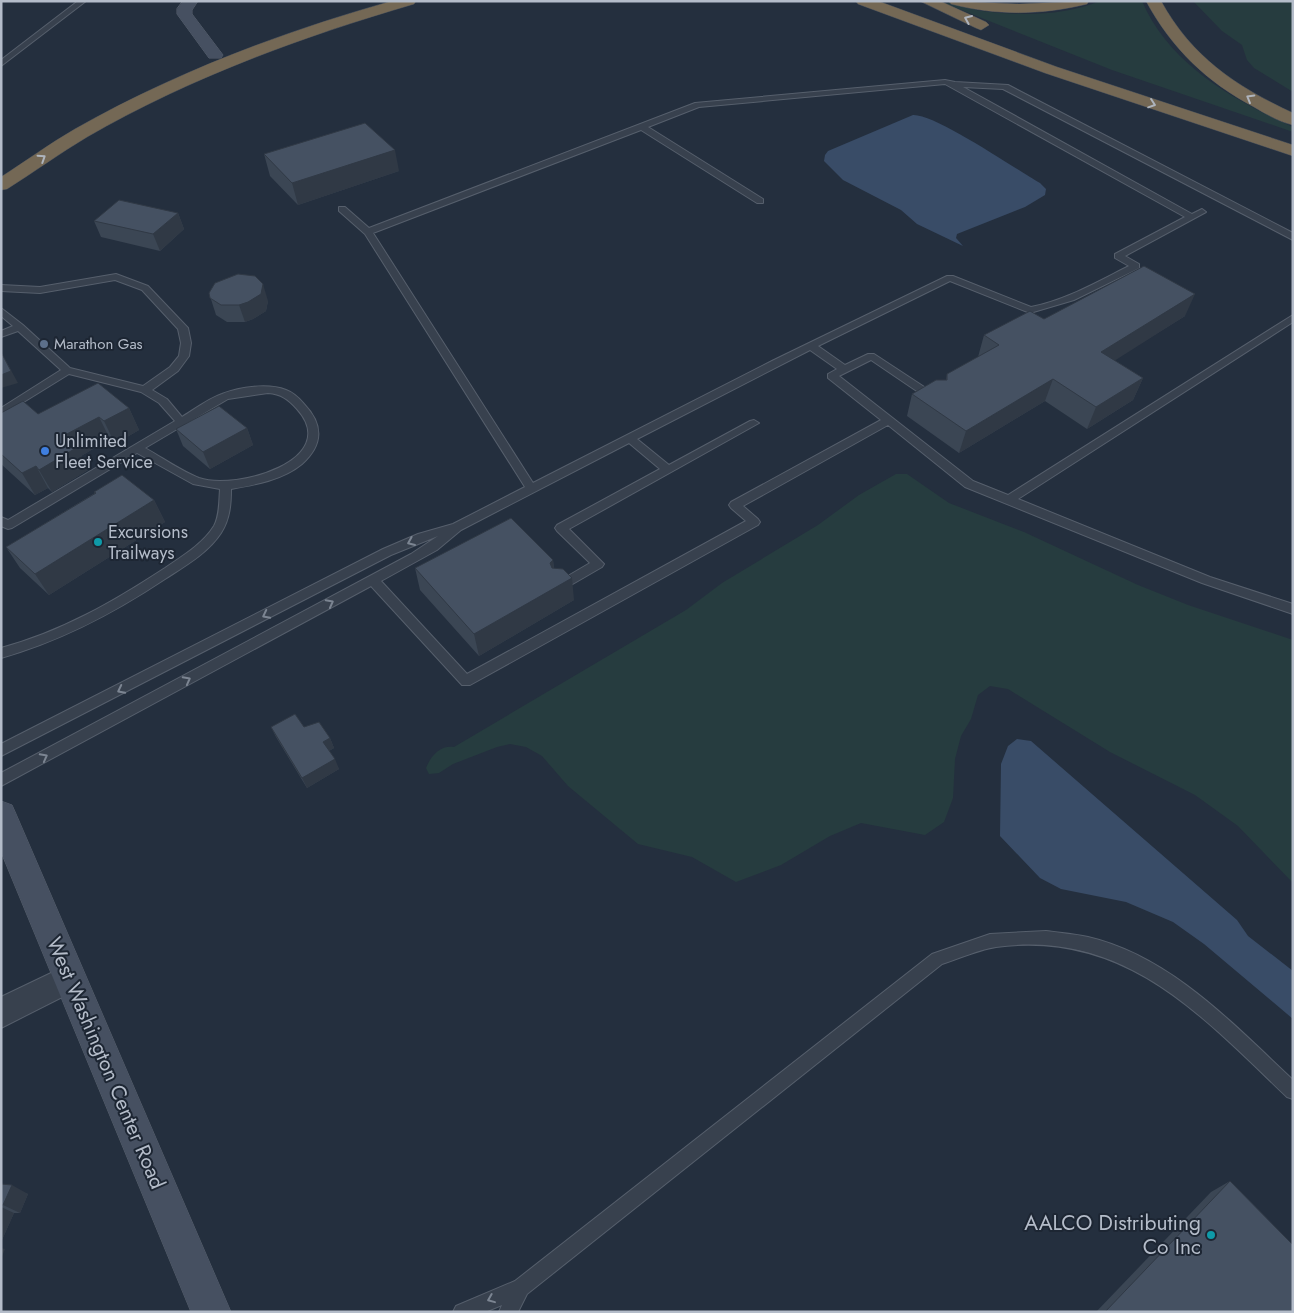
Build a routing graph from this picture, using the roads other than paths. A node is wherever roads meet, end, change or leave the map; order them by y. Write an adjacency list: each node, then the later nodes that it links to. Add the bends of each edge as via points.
1 (83, 1): 14 (lane)
2 (191, 1): 13 (main road, via 184,9 185,14)
3 (378, 1): 13 (highway)
4 (409, 1): 22 (highway, one-way to 4, via 80,134 221,64 328,24)
5 (863, 1): 16 (highway)
6 (895, 1): 16 (highway, via 983,40)
7 (927, 1): 11 (highway, one-way to 7)
8 (956, 1): 9 (highway, via 986,7 1025,9)
9 (1082, 1)
10 (1153, 1): 17 (highway, one-way to 10, via 1262,105 1207,70 1171,35)
11 (992, 29)
12 (1051, 53): 19 (highway)
13 (215, 55): 21 (highway, via 148,83 96,110)
14 (1, 64)
15 (953, 84): 18 (lane, via 922,83 713,102); 26 (lane); 28 (lane, via 1005,87)
16 (1106, 88): 20 (highway, one-way to 20)
17 (1293, 120)
18 (641, 126): 23 (lane); 27 (lane)
19 (1293, 138)
20 (1293, 151)
21 (1, 168)
22 (1, 185)
23 (760, 201)
24 (342, 209): 27 (lane)
25 (1202, 212): 26 (lane)
26 (1191, 217): 34 (lane, via 1118,256 1136,266 1045,308 1030,310 950,278)
27 (368, 232): 47 (lane)
28 (1293, 237)
29 (1, 288): 37 (lane, via 40,290 116,277 145,288 183,328 186,343 184,356 174,369)
30 (1, 311): 32 (lane)
31 (1293, 318): 48 (lane)
32 (20, 327): 33 (lane); 35 (lane)
33 (1, 334)
34 (811, 346): 36 (lane); 43 (lane)
35 (67, 370): 37 (lane); 39 (lane)
36 (845, 370): 38 (lane, via 871,356); 40 (lane, via 832,376)
37 (144, 390): 41 (lane, via 163,402)
38 (936, 400)
39 (1, 413)
40 (888, 420): 48 (lane, via 969,484); 51 (lane, via 735,505 754,522 466,681)
41 (182, 422): 44 (lane); 46 (lane, via 225,396 256,391 283,392 311,418 314,433 309,450 297,462 255,482)
42 (754, 423): 45 (lane)
43 (629, 438): 45 (lane); 47 (lane)
44 (137, 448): 46 (lane, via 197,481); 49 (lane, via 8,525)
45 (668, 470): 52 (lane, via 561,528 598,564)
46 (225, 486): 54 (lane, via 225,511 217,530 178,564 124,600 68,630 27,647)
47 (531, 488): 50 (lane)
48 (1009, 500): 53 (lane, via 1206,580)
49 (1, 521)
50 (457, 527): 51 (lane, via 433,547); 55 (lane, one-way to 55, via 387,552)
51 (373, 580): 56 (lane, one-way to 51)
52 (560, 586)
53 (1293, 609)
54 (1, 653)
55 (1, 750)
56 (1, 780)
57 (1, 814): 58 (main road, West Washington Center Road)
58 (70, 978): 59 (street); 62 (main road, West Washington Center Road)
59 (1, 1013)
60 (1293, 1091): 61 (lane, via 1197,1004 1137,961 1107,948 1071,939 996,940 936,959)
61 (521, 1288): 63 (lane, one-way to 63); 64 (lane)
62 (210, 1312)
63 (462, 1312)
64 (508, 1312)

